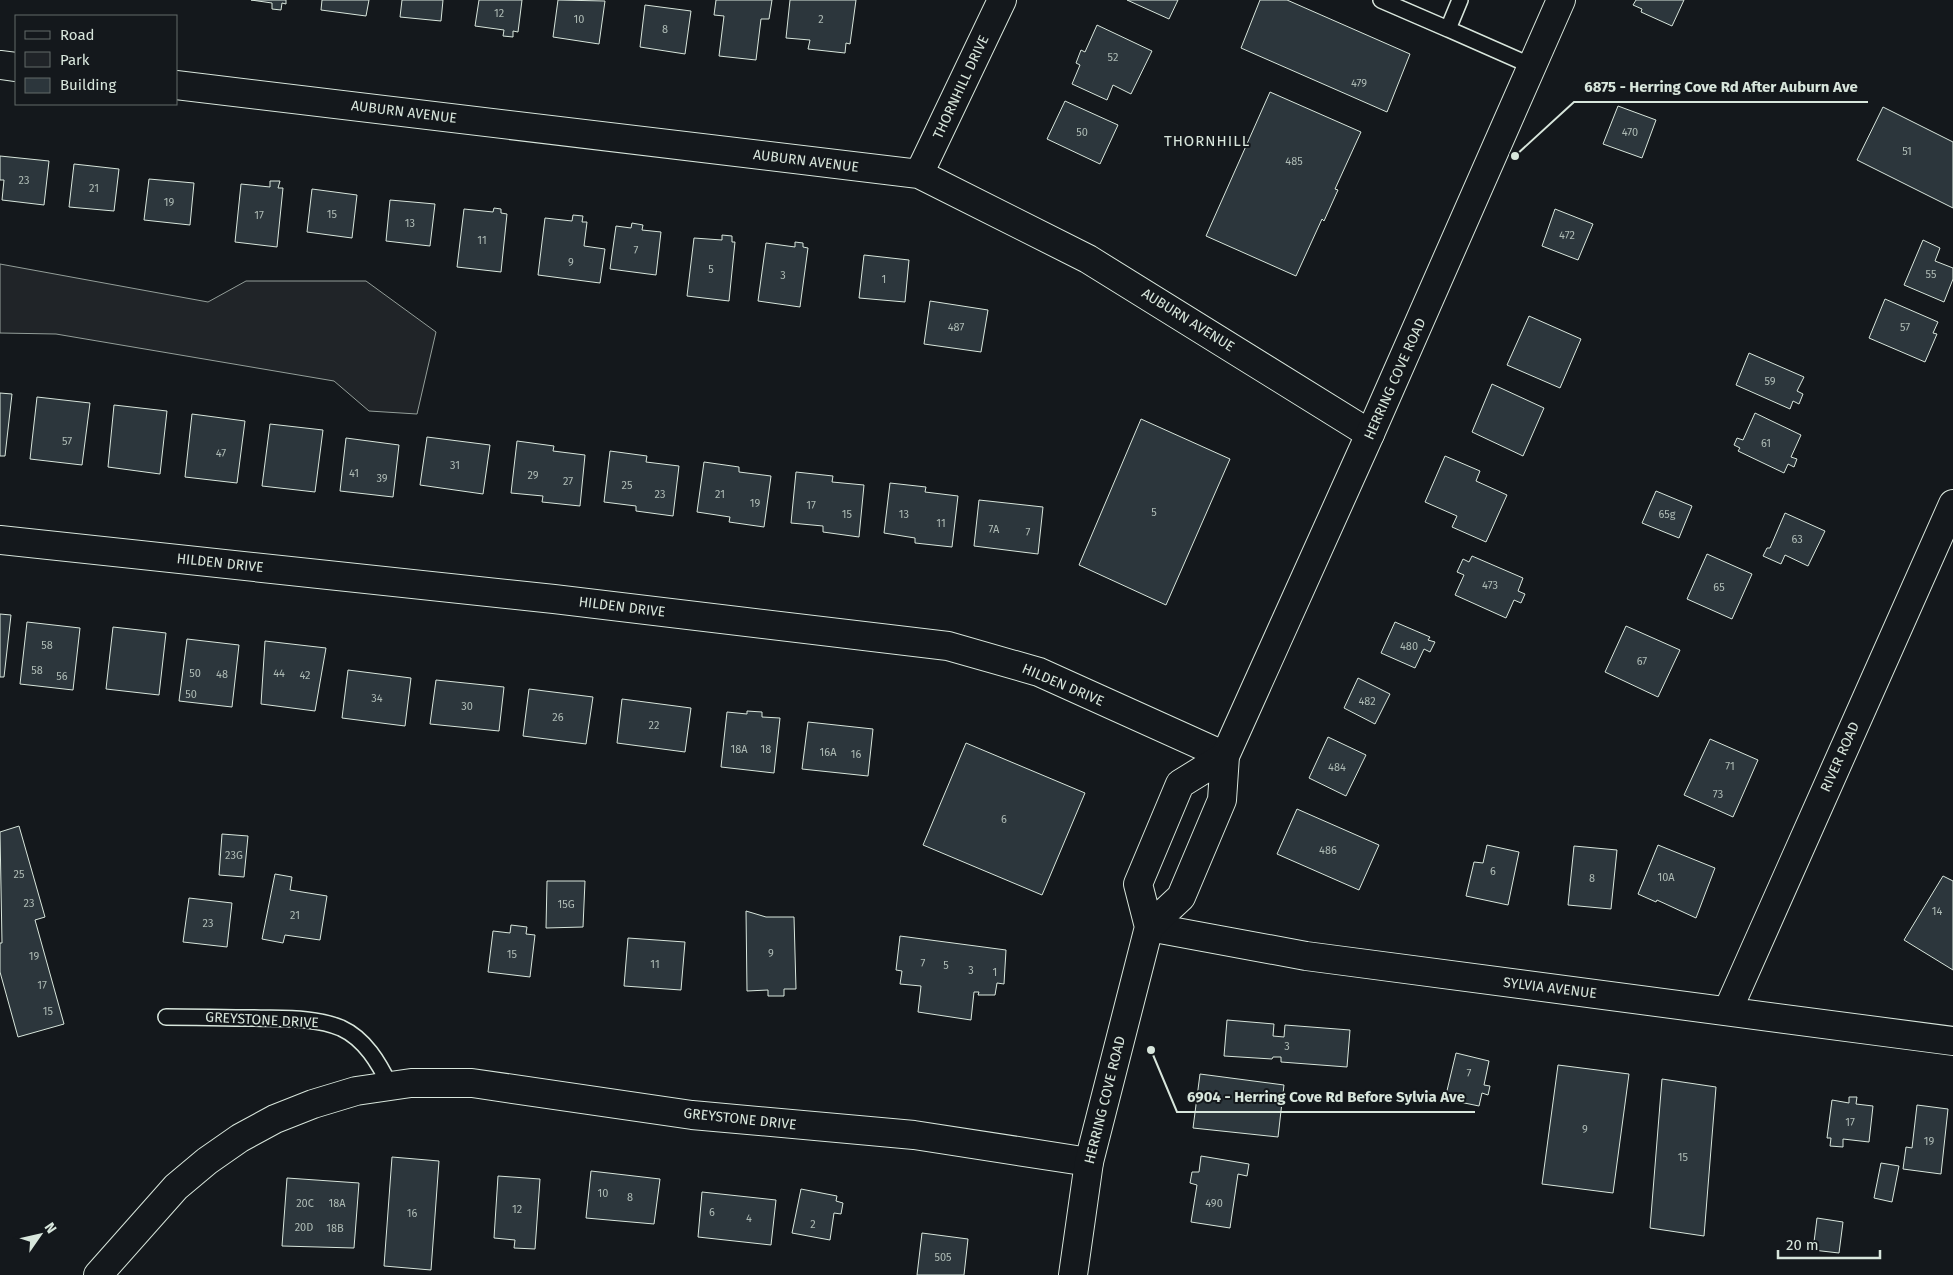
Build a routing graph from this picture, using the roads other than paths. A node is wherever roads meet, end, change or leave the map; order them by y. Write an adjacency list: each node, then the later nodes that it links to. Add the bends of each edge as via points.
1 (1002, 0): 10 (street, THORNHILL DRIVE)
2 (1382, 0): 5 (lane)
3 (1460, 0): 5 (lane)
4 (1561, 0): 7 (street, HERRING COVE ROAD)
5 (1448, 29): 7 (lane)
6 (0, 65): 8 (street)
7 (1532, 66): 11 (street, HERRING COVE ROAD)
8 (15, 67)
9 (178, 85): 10 (street, AUBURN AVENUE)
10 (919, 174): 11 (street, AUBURN AVENUE, via 1088,260)
11 (1370, 434): 14 (street, HERRING COVE ROAD)
12 (1953, 504): 16 (street, RIVER ROAD)
13 (0, 540): 14 (street, HILDEN DRIVE, via 544,598 948,646 1039,672)
14 (1224, 756): 15 (street, HERRING COVE ROAD, via 1222,800 1182,897); 15 (street, HERRING COVE ROAD, via 1180,784 1138,884)
15 (1149, 927): 16 (street, SYLVIA AVENUE, via 1306,956); 20 (street, HERRING COVE ROAD)
16 (1728, 1010): 18 (street, SYLVIA AVENUE)
17 (166, 1017): 19 (lane, GREYSTONE DRIVE, via 299,1020 342,1028 360,1040)
18 (1953, 1041)
19 (390, 1086): 20 (street, GREYSTONE DRIVE, via 472,1083 692,1115 914,1135); 21 (street, GREYSTONE DRIVE, via 313,1104 276,1119 234,1142 176,1187)
20 (1089, 1162): 22 (street, HERRING COVE ROAD)
21 (98, 1275)
22 (1073, 1275)

